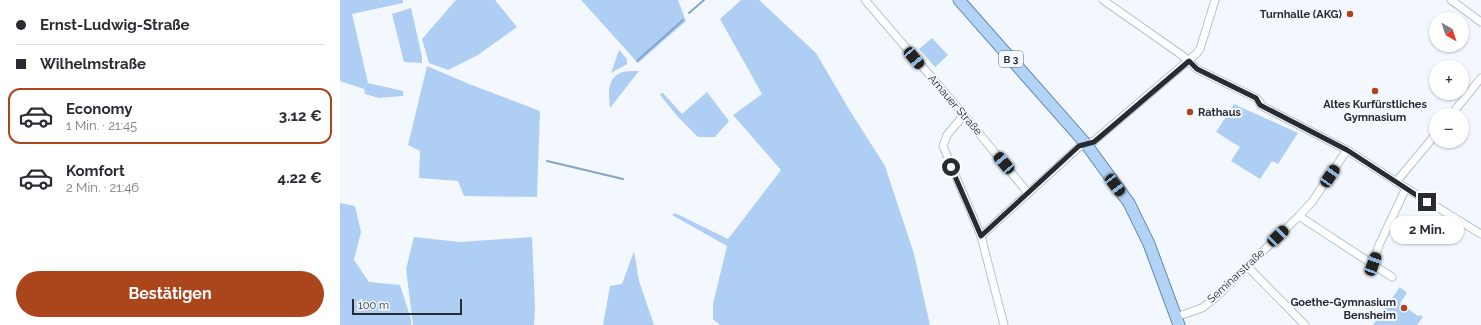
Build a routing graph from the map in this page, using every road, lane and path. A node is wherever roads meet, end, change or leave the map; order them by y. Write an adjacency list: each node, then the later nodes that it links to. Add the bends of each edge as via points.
1 (865, 0): 10 (street, Arnauer Straße)
2 (959, 0): 12 (main road, B 3)
3 (1103, 0): 7 (street)
4 (1215, 0): 7 (street, via 1200,49)
5 (1451, 0): 6 (street)
6 (1481, 22)
7 (1189, 61): 12 (street, via 1094,142); 13 (street, via 1197,69 1256,98 1260,105)
8 (1481, 78): 9 (street)
9 (1457, 108)
10 (964, 115): 16 (street, Arnauer Straße); 19 (street, via 951,129 943,146)
11 (1429, 142): 14 (street)
12 (1086, 144): 16 (street, via 1079,146); 23 (main road, B 3, via 1129,203 1149,244)
13 (1347, 150): 14 (street); 17 (street, Seminarstraße, via 1312,202)
14 (1396, 182): 15 (street)
15 (1406, 188): 18 (street); 20 (street)
16 (1028, 192): 19 (street)
17 (1299, 216): 20 (street); 21 (street, Seminarstraße)
18 (1481, 234)
19 (981, 236): 24 (street)
20 (1373, 264): 22 (street)
21 (1247, 266): 23 (street, Seminarstraße, via 1214,299); 25 (street)
22 (1392, 278)
23 (1178, 321)
24 (1004, 325)
25 (1305, 325)

